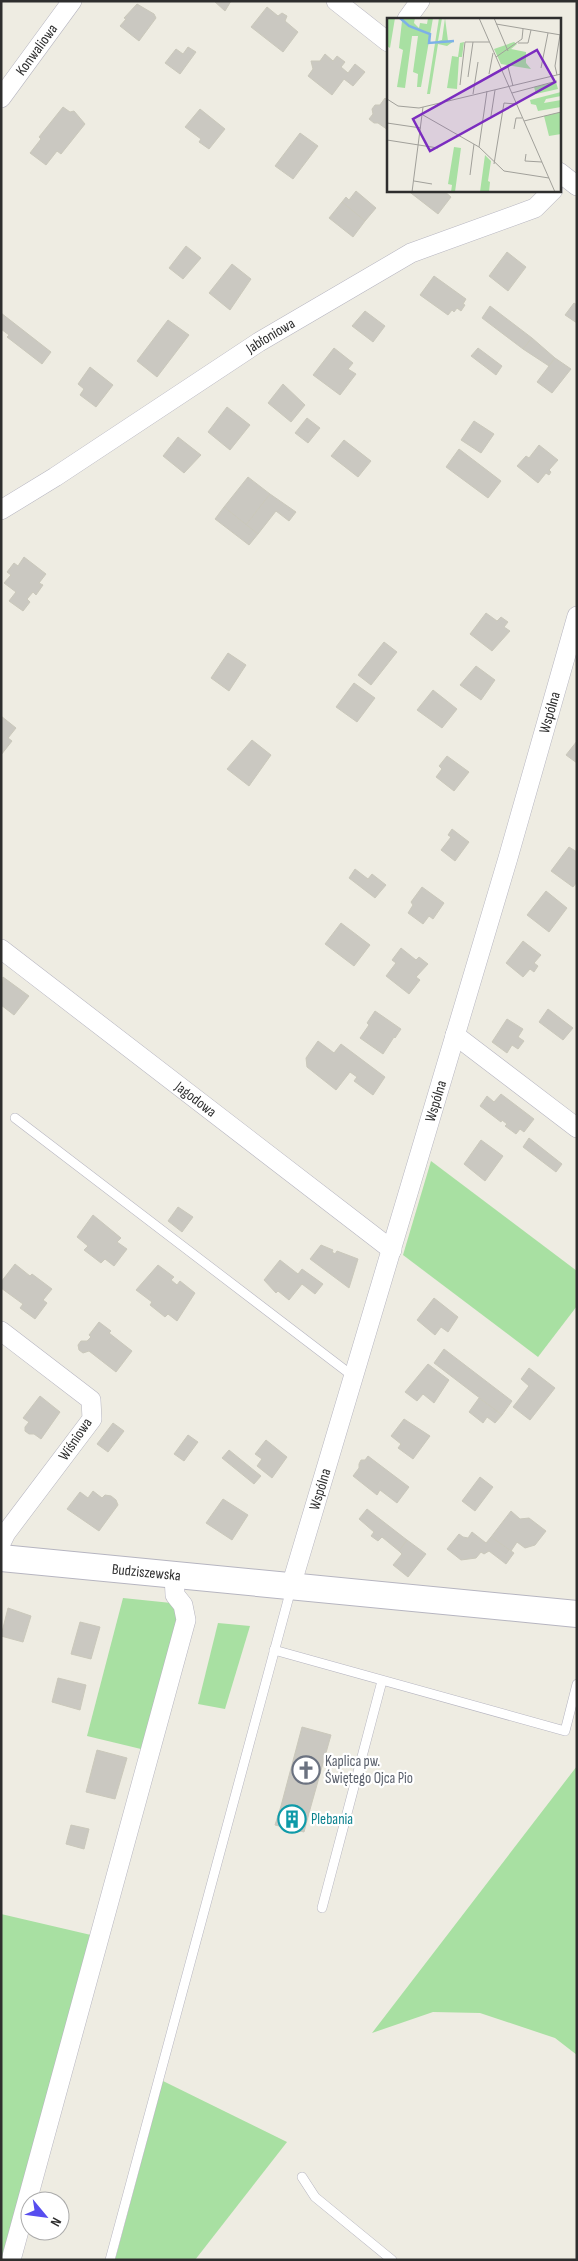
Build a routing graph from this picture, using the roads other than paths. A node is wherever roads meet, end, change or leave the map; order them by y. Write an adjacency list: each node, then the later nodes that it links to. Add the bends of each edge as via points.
1 (72, 1): 6 (street, Konwaliowa)
2 (336, 1): 5 (street)
3 (420, 1): 4 (street)
4 (408, 18)
5 (387, 41)
6 (1, 98)
7 (553, 191): 8 (street, Jabłoniowa, via 535,208 411,253 259,342)
8 (1, 510)
9 (577, 616): 11 (street, Wspólna)
10 (1, 949): 14 (street, Jagodowa)
11 (455, 1036): 13 (street); 14 (street, Wspólna)
12 (15, 1118): 16 (lane)
13 (577, 1128)
14 (392, 1250): 16 (street, Wspólna)
15 (1, 1331): 17 (street, Wiśniowa, via 92,1400 92,1419)
16 (354, 1377): 20 (street, Wspólna)
17 (1, 1544)
18 (1, 1558): 19 (street, Budziszewska)
19 (174, 1575): 20 (street, Budziszewska); 27 (street, via 176,1595 183,1605 186,1620)
20 (291, 1586): 21 (street, Budziszewska); 22 (lane)
21 (577, 1614)
22 (274, 1650): 23 (lane); 28 (lane)
23 (382, 1681): 24 (lane, via 565,1731); 25 (lane)
24 (577, 1684)
25 (322, 1908)
26 (302, 2177): 29 (lane, via 315,2197)
27 (12, 2260)
28 (110, 2260)
29 (392, 2260)

